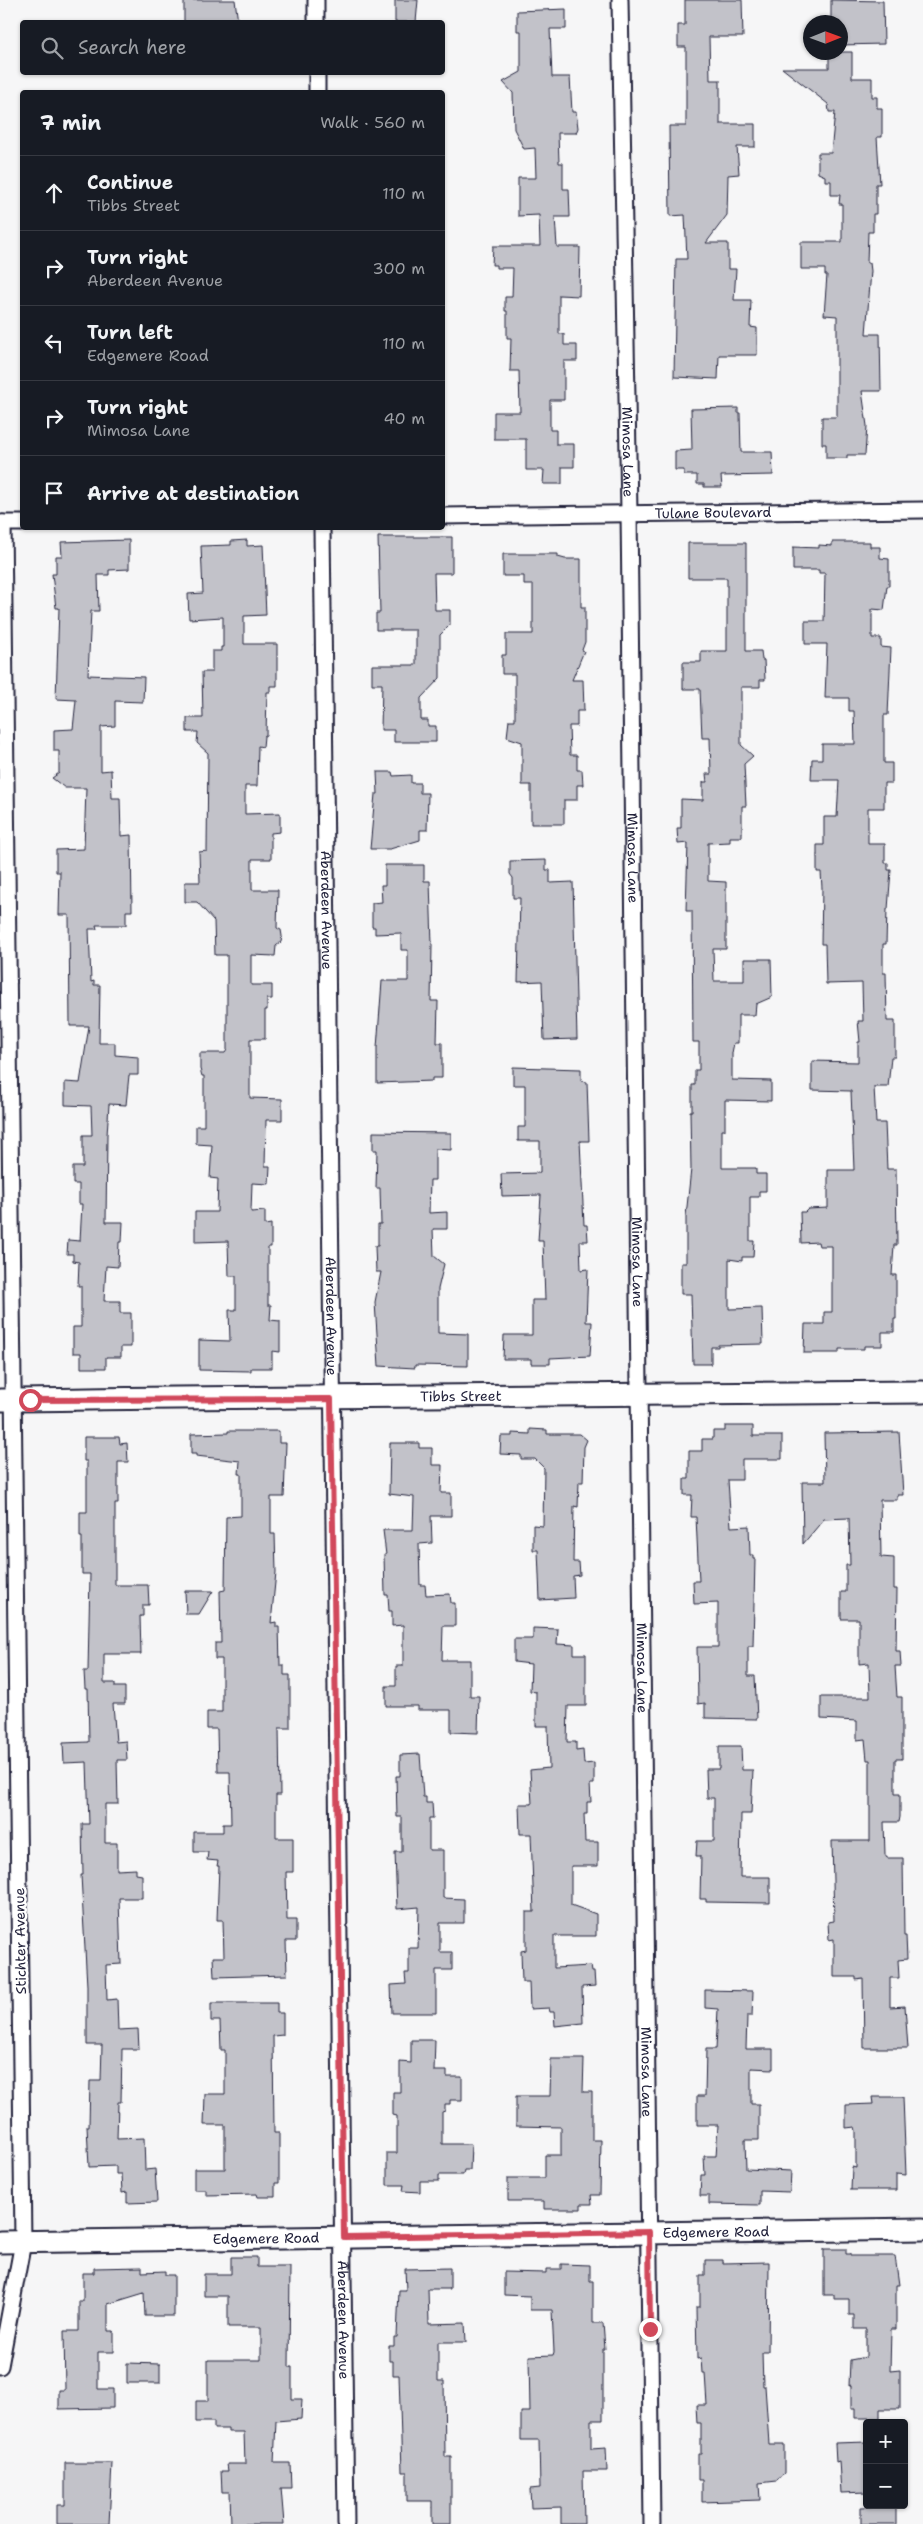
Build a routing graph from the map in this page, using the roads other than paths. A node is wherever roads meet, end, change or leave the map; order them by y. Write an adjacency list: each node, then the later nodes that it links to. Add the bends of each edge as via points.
1 (316, 0): 3 (street)
2 (620, 0): 7 (street, Mimosa Lane)
3 (316, 20)
4 (317, 75): 5 (street)
5 (317, 90)
6 (923, 510): 7 (street, Tulane Boulevard)
7 (629, 512): 8 (street, Tulane Boulevard); 13 (street, Mimosa Lane)
8 (445, 516)
9 (2, 523): 10 (street); 15 (street, Stichter Avenue)
10 (20, 523)
11 (322, 530): 14 (street, Aberdeen Avenue)
12 (923, 1392): 13 (street, Tibbs Street)
13 (638, 1393): 14 (street, Tibbs Street); 17 (street, Mimosa Lane)
14 (331, 1399): 15 (street, Tibbs Street); 18 (street, Aberdeen Avenue)
15 (6, 1400): 20 (street, Stichter Avenue)
16 (923, 2229): 17 (street, Edgemere Road)
17 (649, 2232): 18 (street, Edgemere Road); 23 (street, Mimosa Lane)
18 (344, 2237): 20 (street, Edgemere Road); 22 (street, Aberdeen Avenue)
19 (0, 2242): 20 (street, Edgemere Road)
20 (23, 2242): 21 (street, Stichter Avenue)
21 (0, 2366)
22 (346, 2524)
23 (652, 2524)

